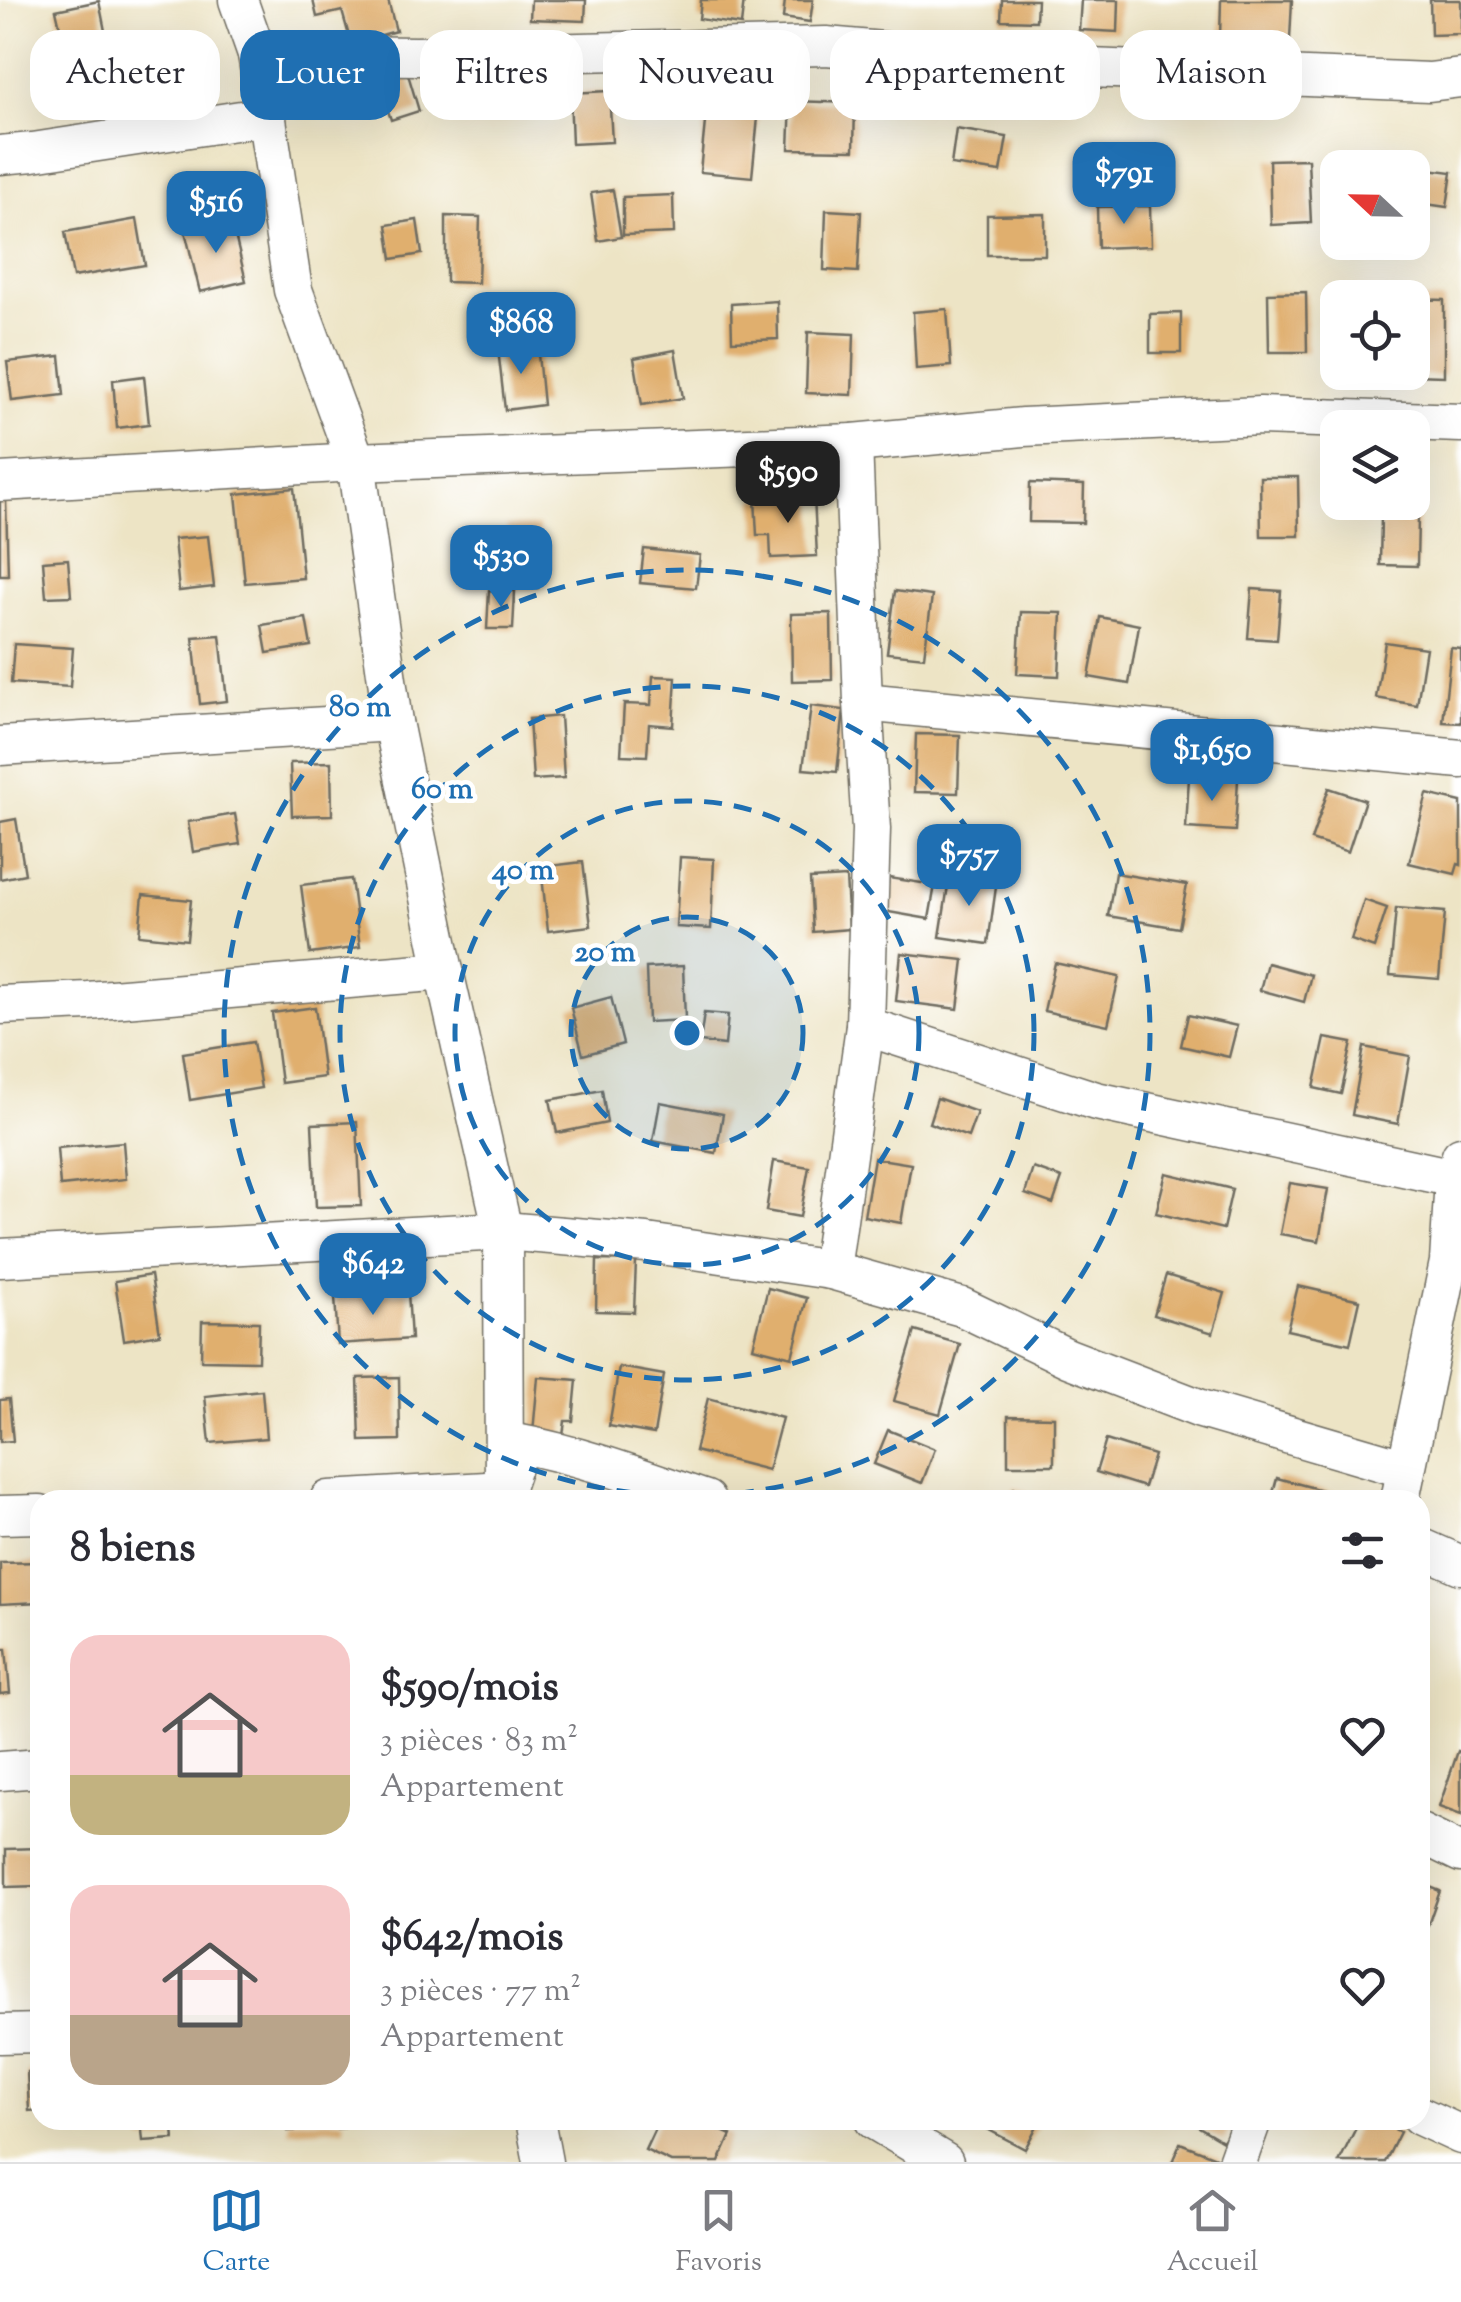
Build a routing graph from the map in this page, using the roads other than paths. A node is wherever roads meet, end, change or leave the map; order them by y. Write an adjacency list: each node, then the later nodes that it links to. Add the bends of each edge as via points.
1 (238, 0): 2 (street)
2 (249, 30)
3 (400, 56): 4 (street, via 826,46 1066,68)
4 (1461, 78)
5 (241, 120): 7 (street)
6 (268, 120): 10 (street, via 292,290)
7 (0, 155)
8 (1461, 423): 9 (street, via 1260,416)
9 (853, 443): 10 (street); 12 (street)
10 (356, 462): 11 (street); 13 (street)
11 (0, 482)
12 (862, 702): 15 (street); 18 (street, via 870,829)
13 (393, 722): 14 (street); 16 (street)
14 (0, 746)
15 (1461, 759)
16 (444, 971): 17 (street); 20 (street)
17 (0, 1005)
18 (865, 1026): 19 (street, via 1096,1100); 23 (street)
19 (1458, 1167): 22 (street)
20 (503, 1230): 21 (street); 23 (street); 25 (street)
21 (0, 1258)
22 (1455, 1264): 24 (street)
23 (831, 1270): 24 (street, via 962,1306 1068,1358)
24 (1403, 1485)
25 (504, 1490)
26 (506, 1490): 27 (street, via 520,1444)
27 (677, 1490)
28 (30, 1514): 29 (street)
29 (0, 1515)
30 (1430, 1550): 31 (street)
31 (1461, 1564)
32 (30, 1769): 33 (street)
33 (0, 1771)
34 (1430, 1838): 35 (street)
35 (1461, 1853)
36 (30, 2033): 37 (street)
37 (0, 2034)
38 (1430, 2121): 42 (street)
39 (536, 2130): 43 (street)
40 (891, 2130): 44 (street)
41 (1249, 2130): 45 (street)
42 (1461, 2135)
43 (543, 2162)
44 (944, 2162)
45 (1238, 2162)

